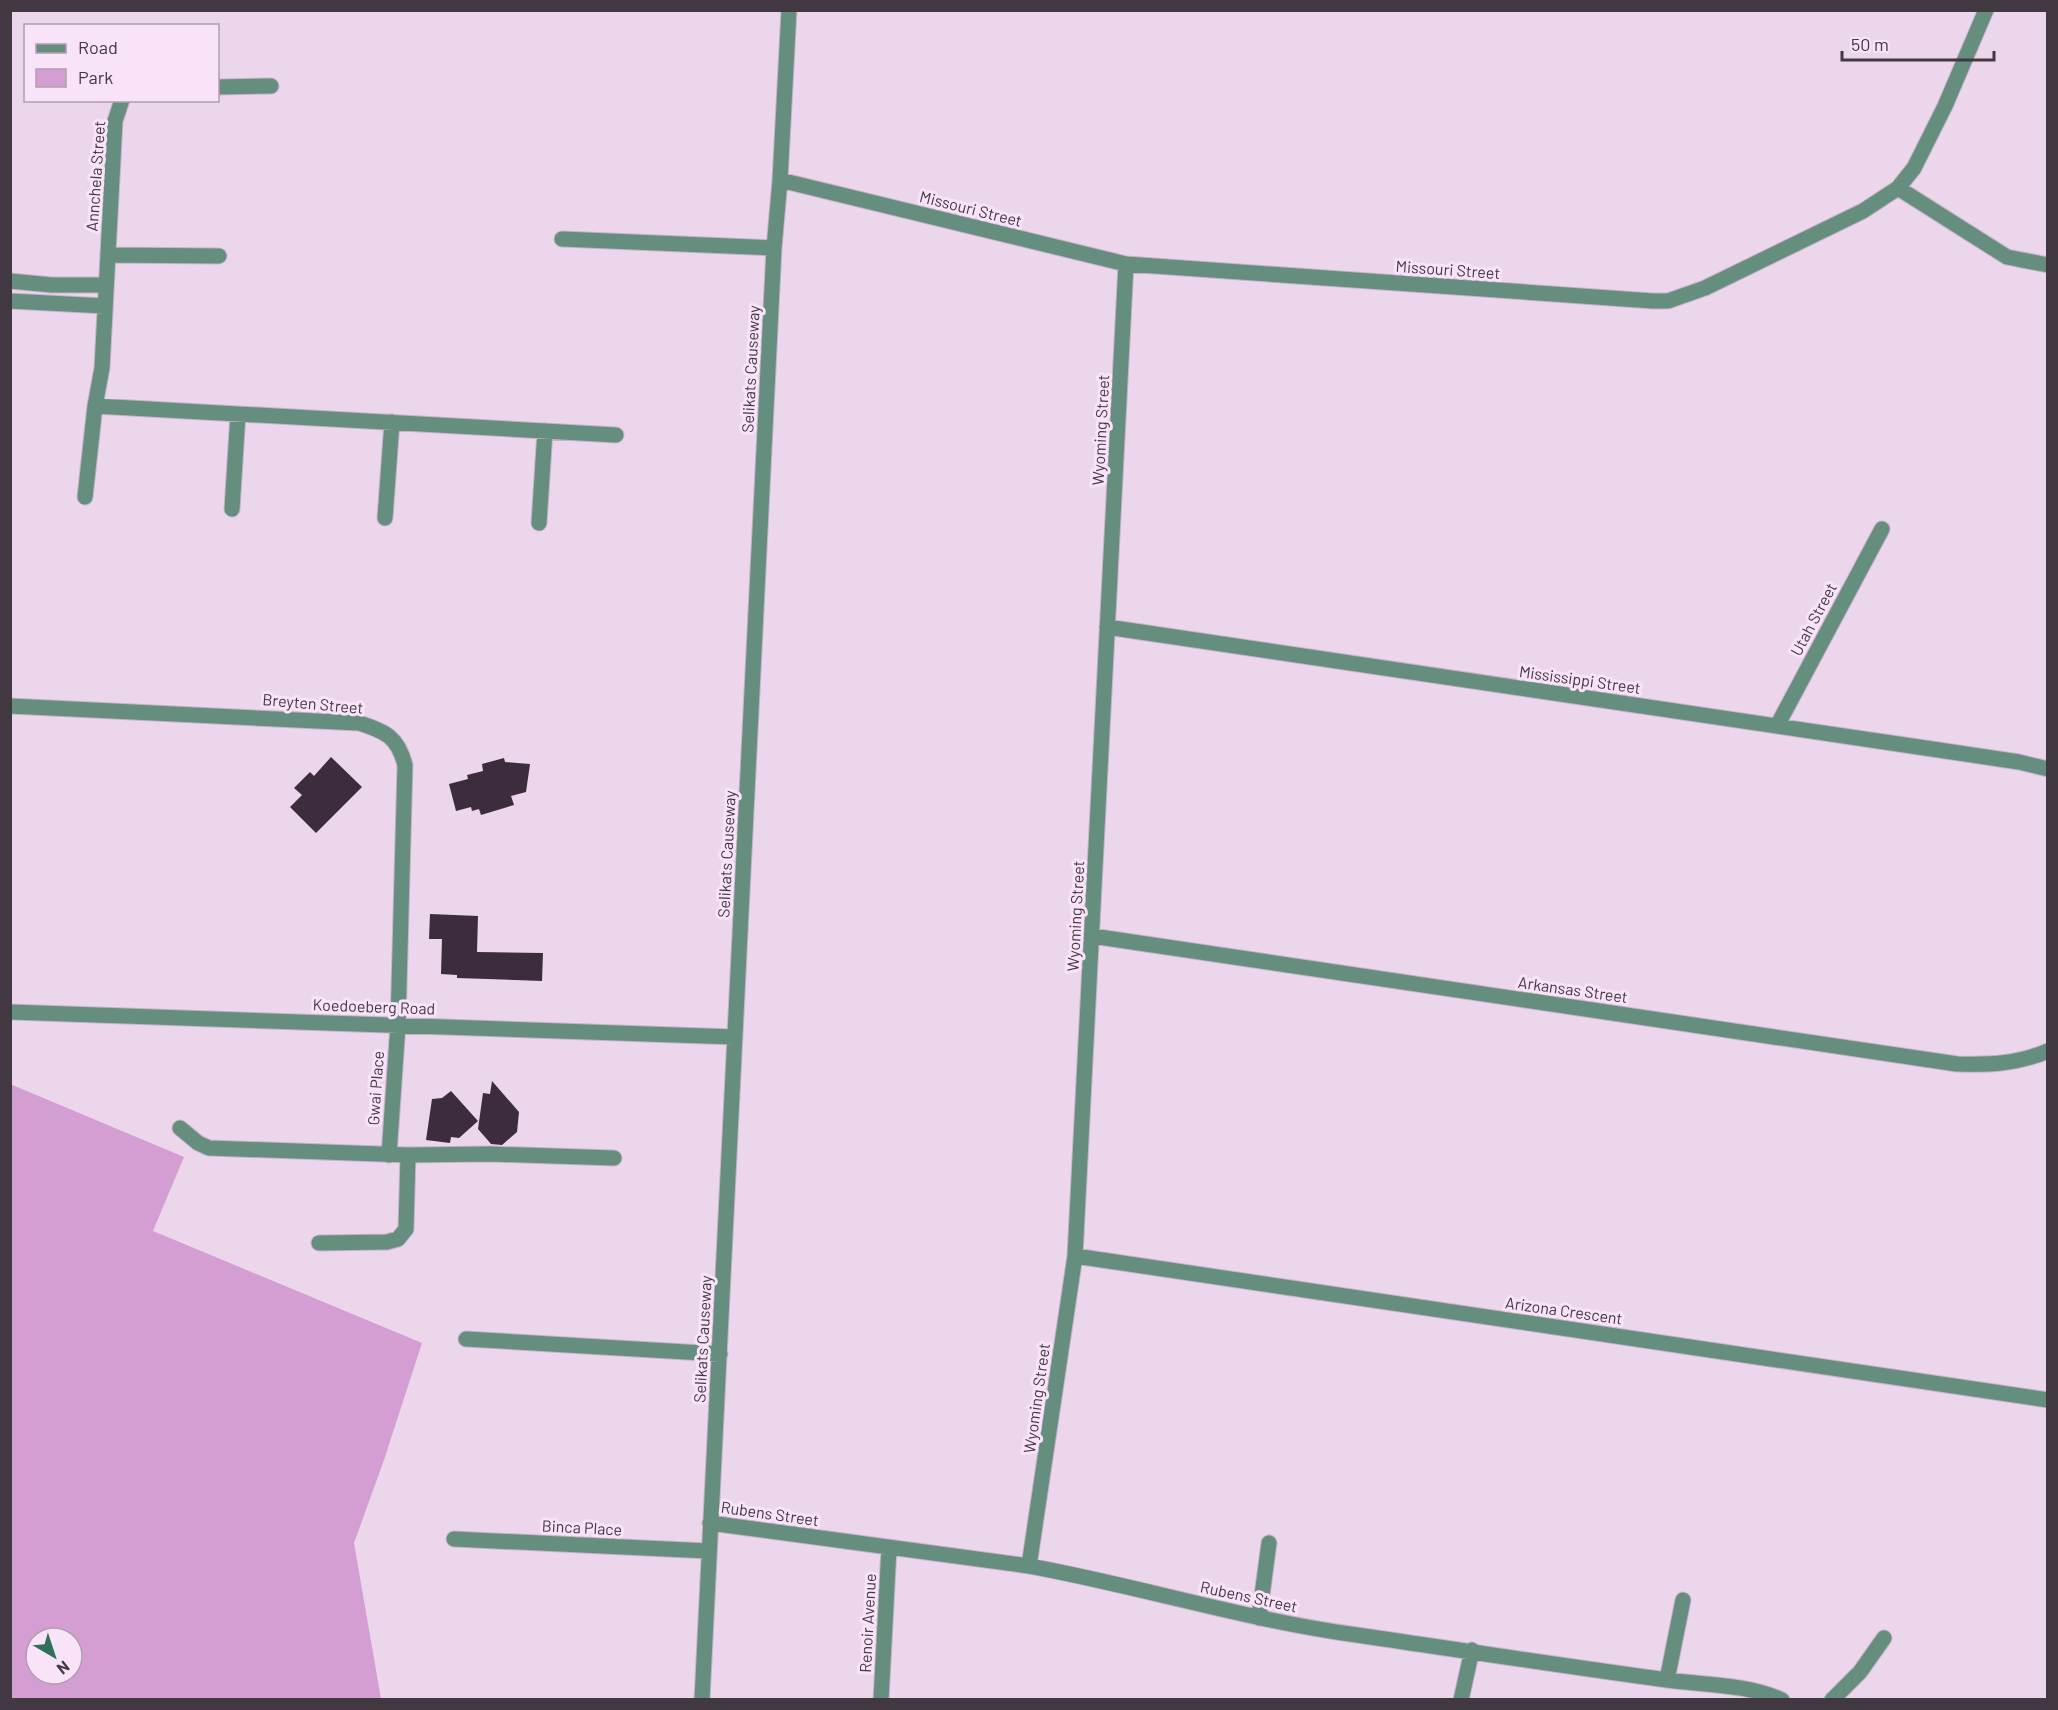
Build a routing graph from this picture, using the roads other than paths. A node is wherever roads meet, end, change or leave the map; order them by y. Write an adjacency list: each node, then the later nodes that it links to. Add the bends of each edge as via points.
1 (789, 10): 6 (street, Selikats Causeway)
2 (1986, 10): 7 (street, Missouri Street, via 1945,106 1914,168)
3 (271, 86): 4 (street)
4 (219, 87)
5 (121, 102): 10 (street, Annchela Street, via 115,121)
6 (780, 180): 9 (street, Selikats Causeway); 12 (street, Missouri Street)
7 (1898, 188): 12 (street, Missouri Street, via 1836,225 1705,288 1668,301); 13 (street, via 2007,256)
8 (562, 239): 9 (street)
9 (774, 248): 37 (street, Selikats Causeway)
10 (108, 255): 11 (street, Annchela Street); 16 (street, Annchela Street)
11 (219, 256)
12 (1126, 264): 30 (street, Wyoming Street)
13 (2048, 265)
14 (10, 281): 15 (street)
15 (38, 283): 16 (street); 18 (street)
16 (106, 285): 19 (street, Annchela Street)
17 (10, 302): 18 (street)
18 (36, 302): 19 (street)
19 (105, 306): 20 (street, Annchela Street, via 102,368)
20 (95, 406): 21 (street); 25 (street, Annchela Street)
21 (238, 414): 22 (street); 26 (street)
22 (392, 422): 23 (street); 27 (street)
23 (545, 431): 24 (street); 28 (street)
24 (616, 435)
25 (85, 497)
26 (232, 509)
27 (385, 518)
28 (539, 523)
29 (1882, 529): 32 (street, Utah Street)
30 (1107, 627): 32 (street, Mississippi Street); 34 (street, Wyoming Street)
31 (10, 706): 36 (street, Breyten Street, via 359,723 387,734 401,750 405,765)
32 (1777, 726): 33 (street, Mississippi Street)
33 (2048, 769)
34 (1092, 936): 38 (street, Arkansas Street, via 1956,1064 1999,1065); 44 (street, Wyoming Street)
35 (10, 1012): 36 (street, Koedoeberg Road)
36 (398, 1025): 37 (street, Koedoeberg Road); 40 (street, Gwai Place)
37 (735, 1037): 46 (street, Selikats Causeway)
38 (2048, 1051)
39 (180, 1128): 40 (street, via 209,1148)
40 (389, 1155): 41 (street)
41 (408, 1155): 42 (street); 43 (street, via 405,1229 400,1238 387,1242)
42 (614, 1158)
43 (319, 1243)
44 (1075, 1256): 47 (street, Arizona Crescent); 53 (street, Wyoming Street)
45 (466, 1339): 46 (street)
46 (720, 1354): 48 (street, Selikats Causeway)
47 (2048, 1400)
48 (710, 1523): 51 (street, Rubens Street); 52 (street, Selikats Causeway)
49 (454, 1539): 52 (street, Binca Place)
50 (1269, 1543): 55 (street)
51 (889, 1548): 53 (street, Rubens Street); 60 (street, Renoir Avenue)
52 (708, 1551): 59 (street, Selikats Causeway)
53 (1029, 1566): 55 (street, Rubens Street)
54 (1683, 1600): 58 (street)
55 (1259, 1618): 57 (street, Rubens Street)
56 (1884, 1638): 63 (street, via 1860,1672)
57 (1472, 1650): 58 (street, Rubens Street); 61 (street)
58 (1667, 1680): 62 (street, Rubens Street, via 1756,1691)
59 (702, 1700)
60 (881, 1700)
61 (1461, 1700)
62 (1782, 1700)
63 (1832, 1700)

